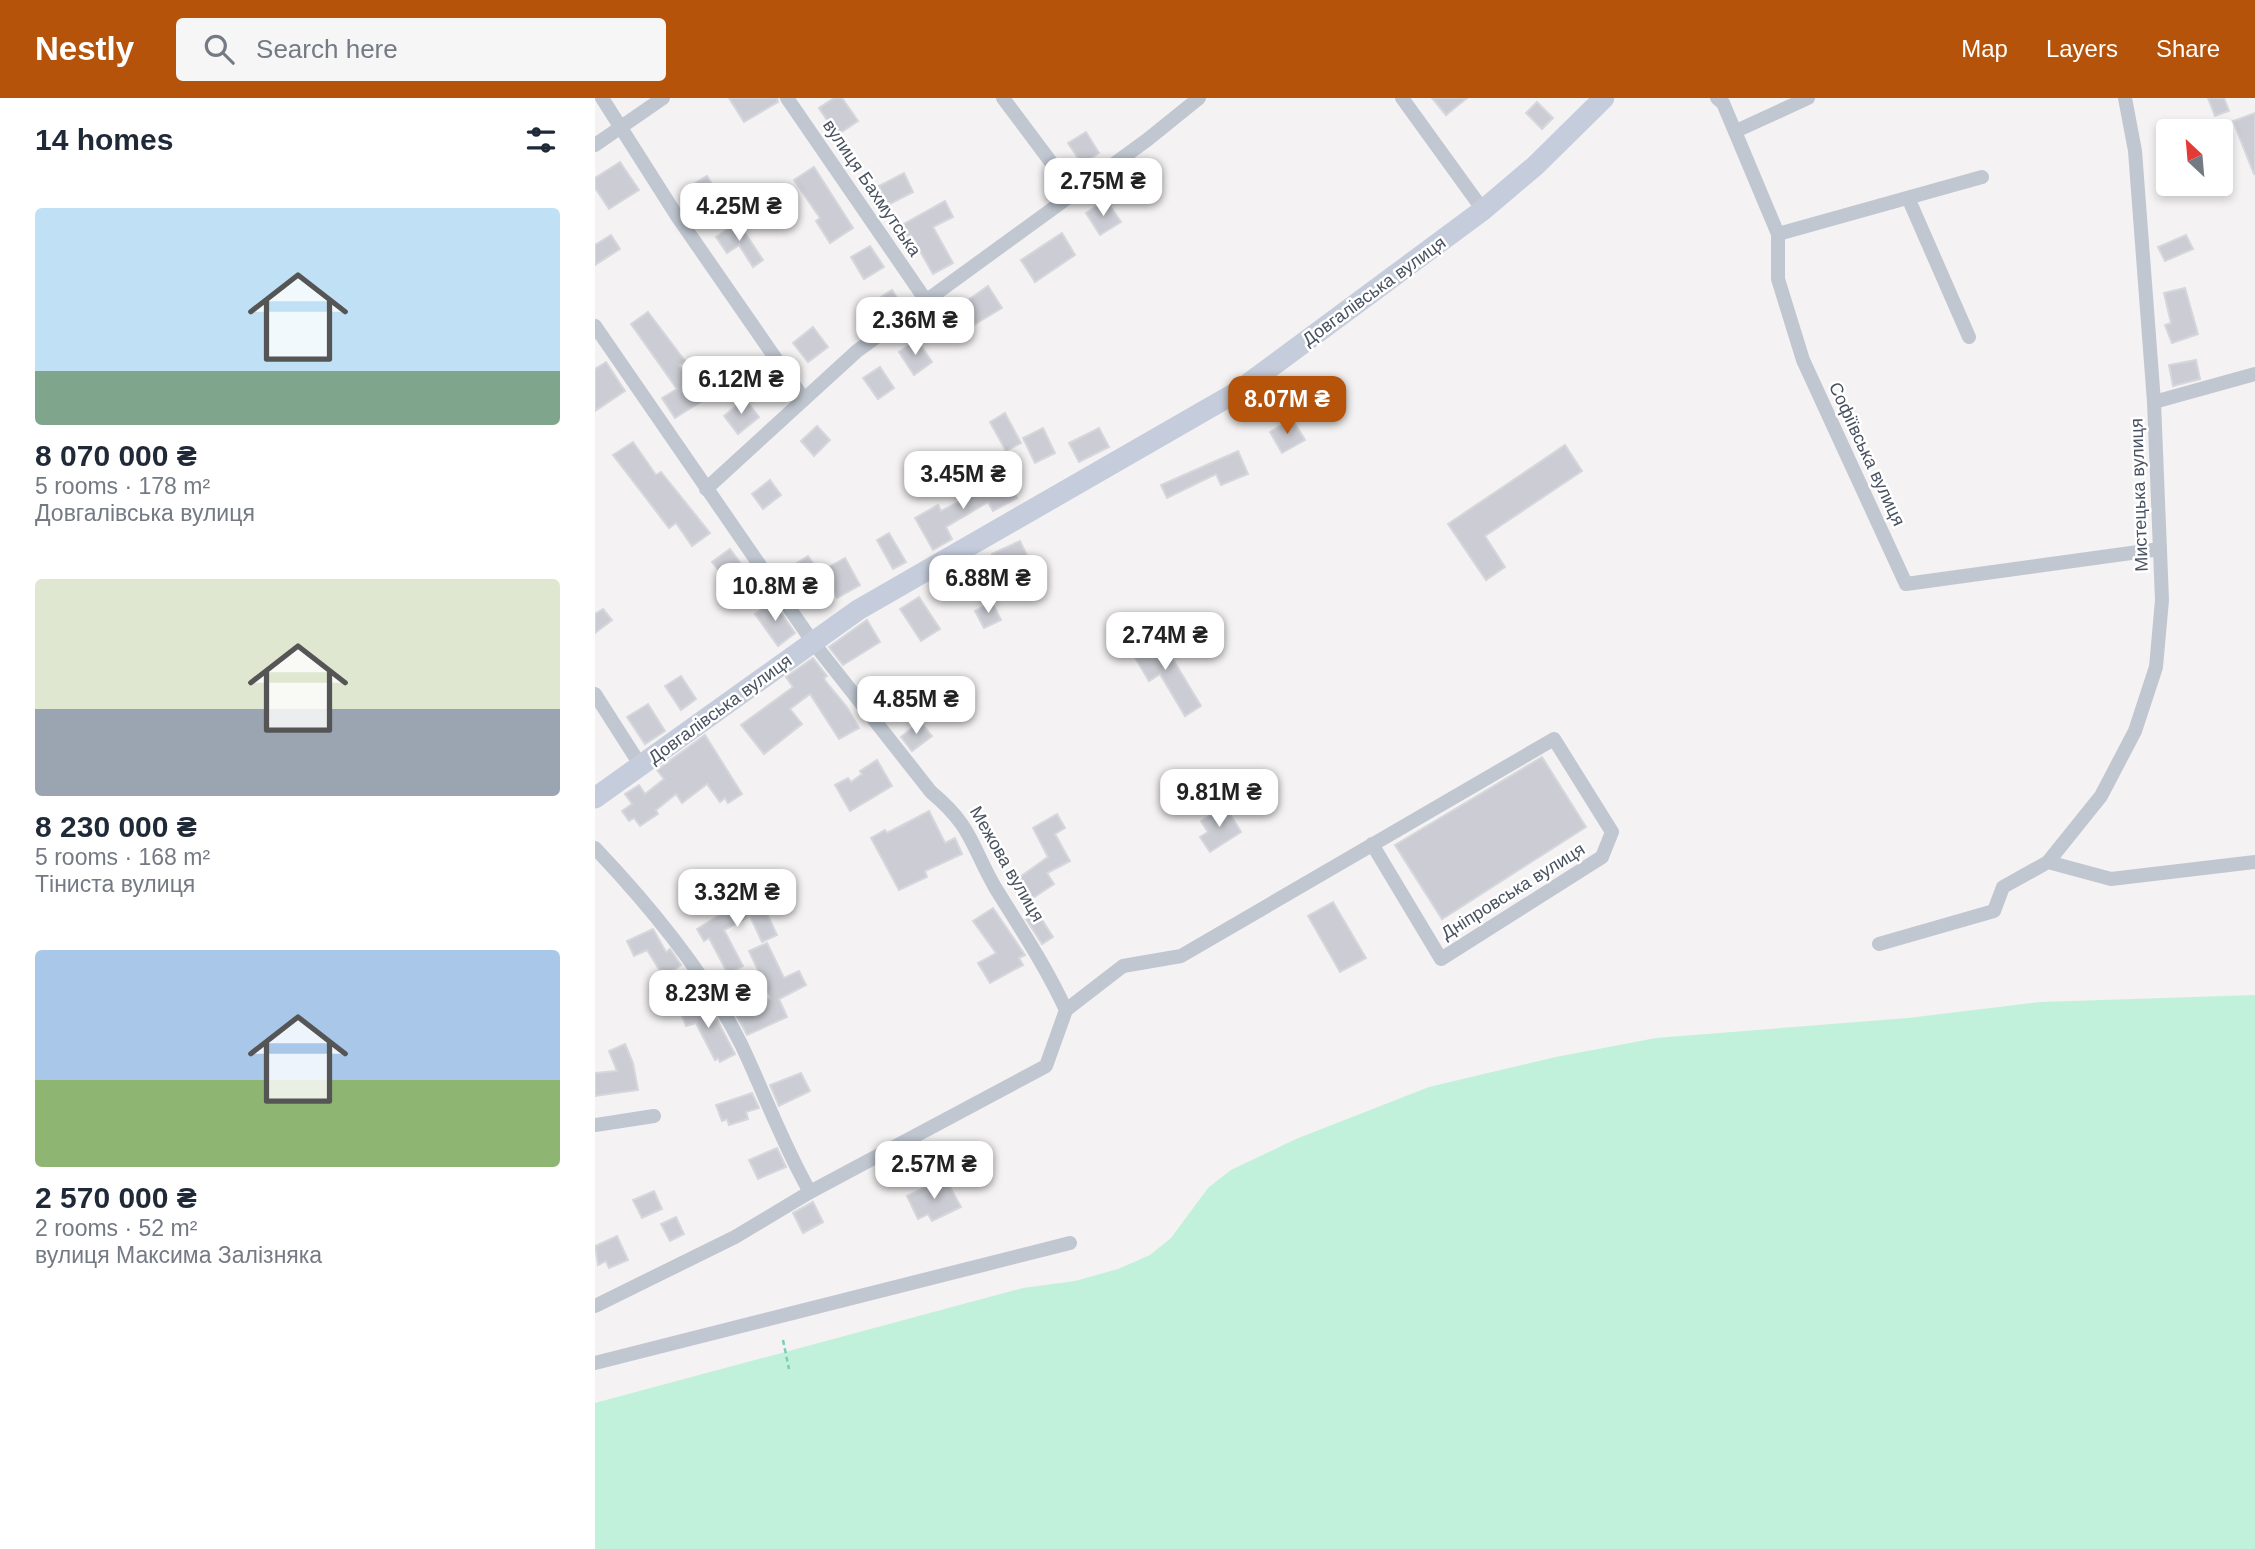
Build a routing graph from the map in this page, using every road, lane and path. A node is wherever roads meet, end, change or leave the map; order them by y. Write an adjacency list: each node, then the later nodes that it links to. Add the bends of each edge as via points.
1 (602, 98): 11 (street)
2 (663, 98): 11 (street)
3 (787, 98): 19 (street, вулиця Бахмутська)
4 (1003, 98): 15 (street)
5 (1402, 98): 17 (street)
6 (1604, 98): 17 (street, Довгалівська вулиця)
7 (1717, 98): 12 (street, Софіївська вулиця)
8 (1808, 98): 12 (street)
9 (2125, 98): 24 (street, Мистецька вулиця, via 2135,151)
10 (1193, 100): 15 (street, via 1147,141)
11 (620, 127): 13 (street); 23 (street)
12 (1736, 131): 18 (street, Софіївська вулиця)
13 (595, 145)
14 (1982, 177): 16 (street)
15 (1074, 193): 19 (street)
16 (1909, 200): 18 (street); 21 (street)
17 (1483, 210): 27 (street, Довгалівська вулиця, via 1237,392)
18 (1779, 234): 26 (street, Софіївська вулиця, via 1778,279 1803,360 1906,584)
19 (925, 299): 23 (street)
20 (595, 326): 25 (street, Межова вулиця)
21 (1969, 337)
22 (2255, 374): 24 (street)
23 (803, 398): 25 (street)
24 (2154, 402): 26 (street, Мистецька вулиця)
25 (706, 489): 27 (street, Межова вулиця)
26 (2160, 550): 33 (street, Мистецька вулиця, via 2162,600 2156,667 2135,732 2101,796)
27 (812, 641): 29 (street, Довгалівська вулиця); 36 (street, Межова вулиця, via 931,792 969,831)
28 (595, 694): 29 (street)
29 (641, 766): 30 (street, Довгалівська вулиця)
30 (595, 798)
31 (1373, 844): 31 (street, Дніпровська вулиця, via 1554,739 1612,832 1602,857 1441,959); 36 (street, Дніпровська вулиця, via 1181,956 1123,966)
32 (595, 848): 39 (street, via 635,889 720,1007)
33 (2048, 862): 34 (street, via 2111,879); 35 (street, via 2003,887 1994,911)
34 (2255, 862)
35 (1878, 944)
36 (1066, 1010): 39 (street, via 1046,1066)
37 (654, 1116): 38 (street)
38 (595, 1125)
39 (810, 1192): 41 (street, via 735,1237)
40 (1070, 1242): 43 (street)
41 (595, 1306)
42 (783, 1340): 44 (path)
43 (595, 1363)
44 (789, 1369)

